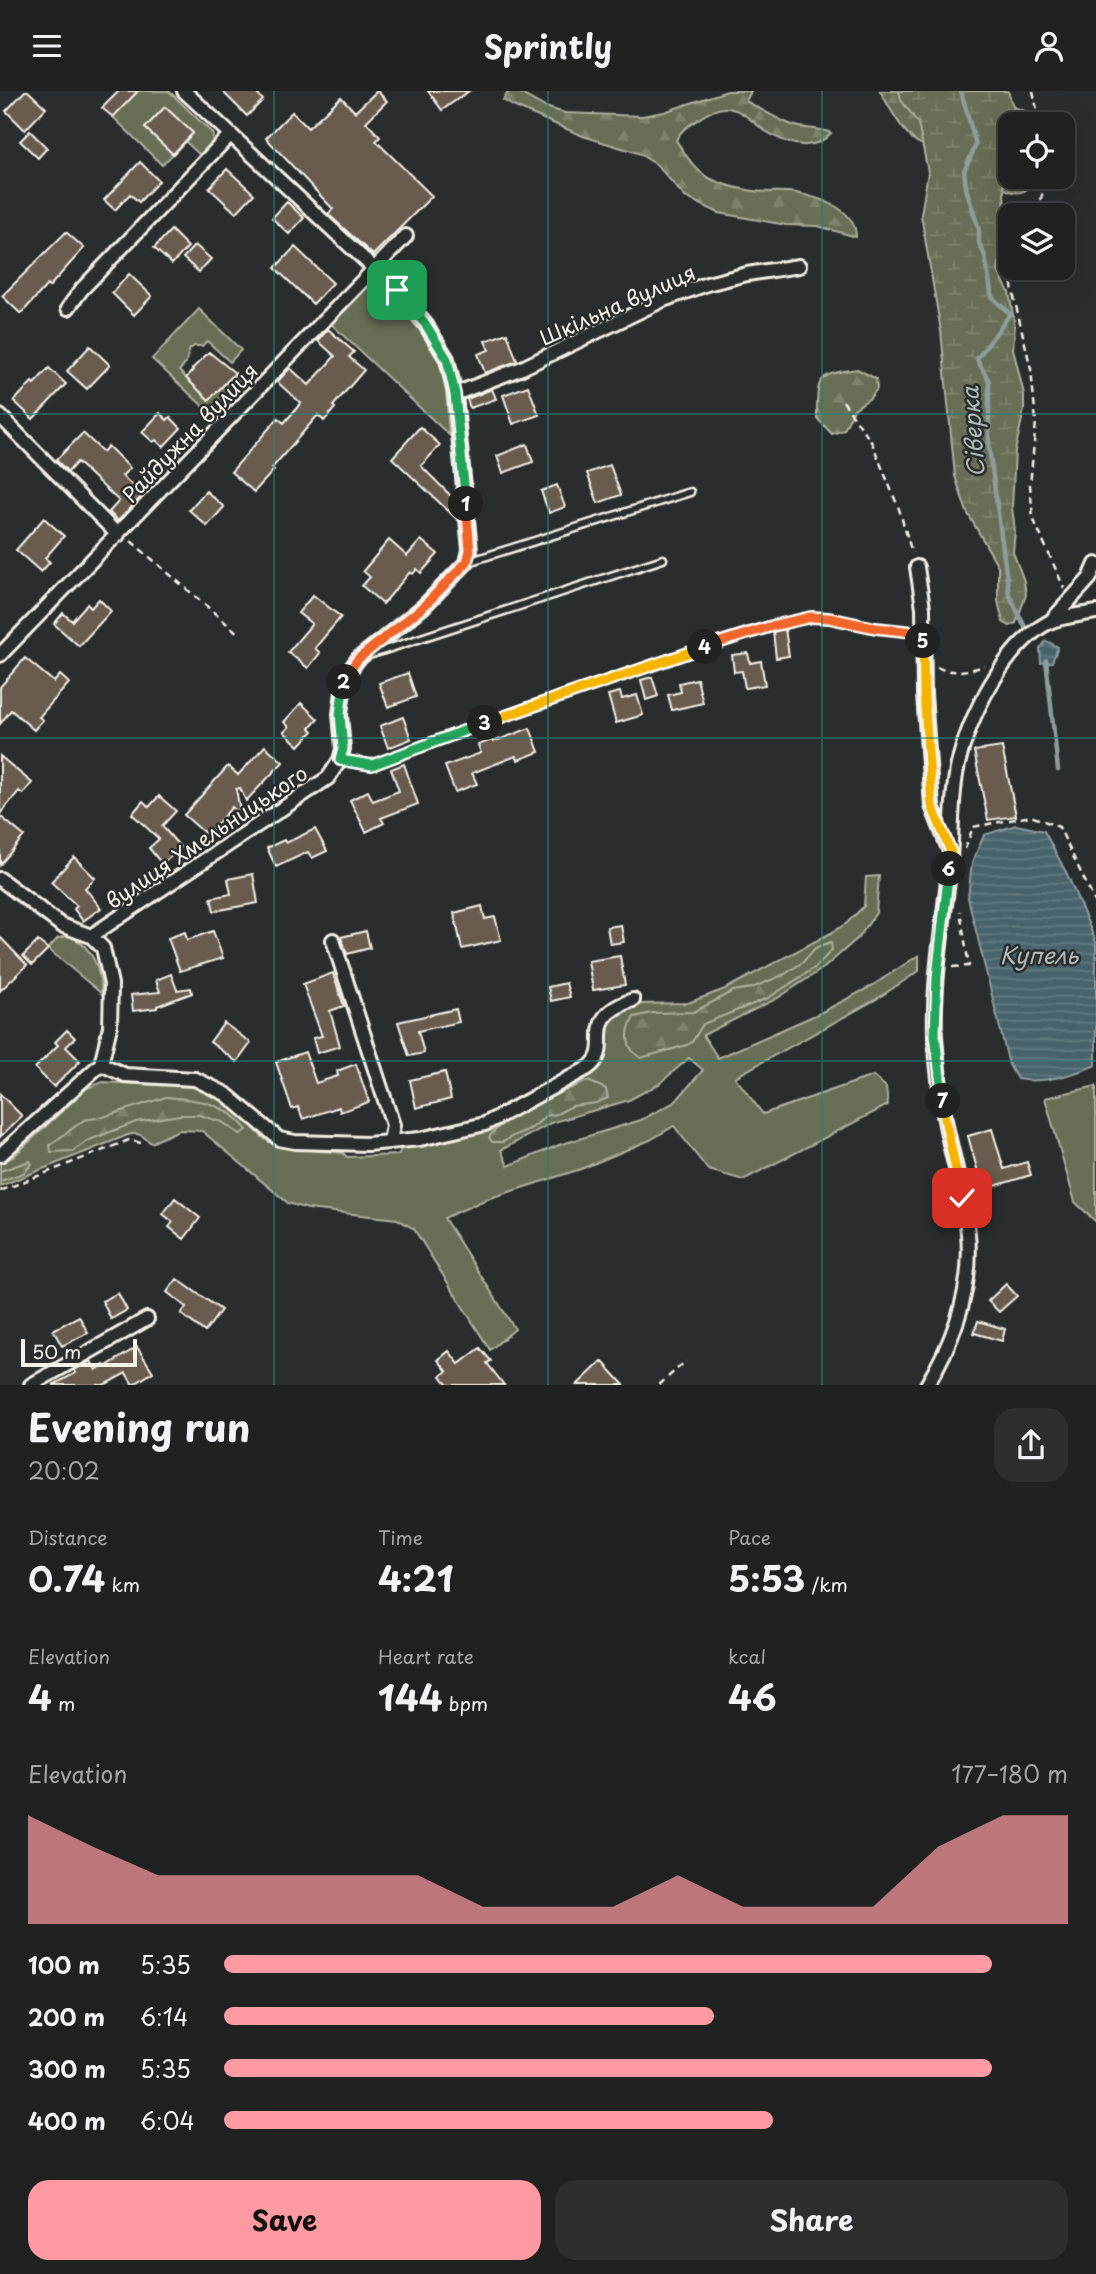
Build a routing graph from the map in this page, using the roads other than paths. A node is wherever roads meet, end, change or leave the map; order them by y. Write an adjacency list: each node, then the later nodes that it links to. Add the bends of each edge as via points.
1 (184, 91): 2 (street)
2 (230, 135): 5 (street); 6 (street)
3 (405, 236): 5 (street, Райдужна вулиця)
4 (799, 266): 7 (street, Шкільна вулиця, via 747,274 663,300 522,369)
5 (374, 267): 7 (street, via 426,325 447,359); 10 (street, Райдужна вулиця)
6 (68, 308)
7 (455, 394): 12 (street, via 470,550)
8 (0, 416): 10 (street)
9 (690, 492): 12 (lane)
10 (120, 533): 18 (street, Райдужна вулиця)
11 (663, 559): 19 (lane)
12 (467, 562): 19 (street, via 423,607)
13 (1096, 564): 16 (street, via 1090,578)
14 (917, 567): 21 (street, via 932,806)
15 (1096, 612): 16 (street)
16 (1050, 622): 21 (street, via 1007,661 971,722 955,782)
17 (759, 629): 20 (lane, via 372,765)
18 (0, 655)
19 (358, 659): 20 (street, via 345,677)
20 (340, 760): 23 (street, вулиця Хмельницького, via 328,778)
21 (957, 852): 31 (street, via 938,967 935,1035 945,1119 968,1235 968,1275 943,1358)
22 (0, 879): 23 (street, via 61,925)
23 (92, 936): 26 (street, via 103,948 111,984 110,1027)
24 (333, 940): 27 (street, via 393,1125)
25 (633, 1000): 27 (street, via 607,1013 599,1034 598,1056 588,1068 485,1124)
26 (101, 1064): 27 (street, via 125,1075 195,1079 226,1094 279,1139 368,1145); 28 (street)
27 (390, 1142)
28 (0, 1156)
29 (147, 1319): 30 (street)
30 (32, 1385)
31 (927, 1385)

